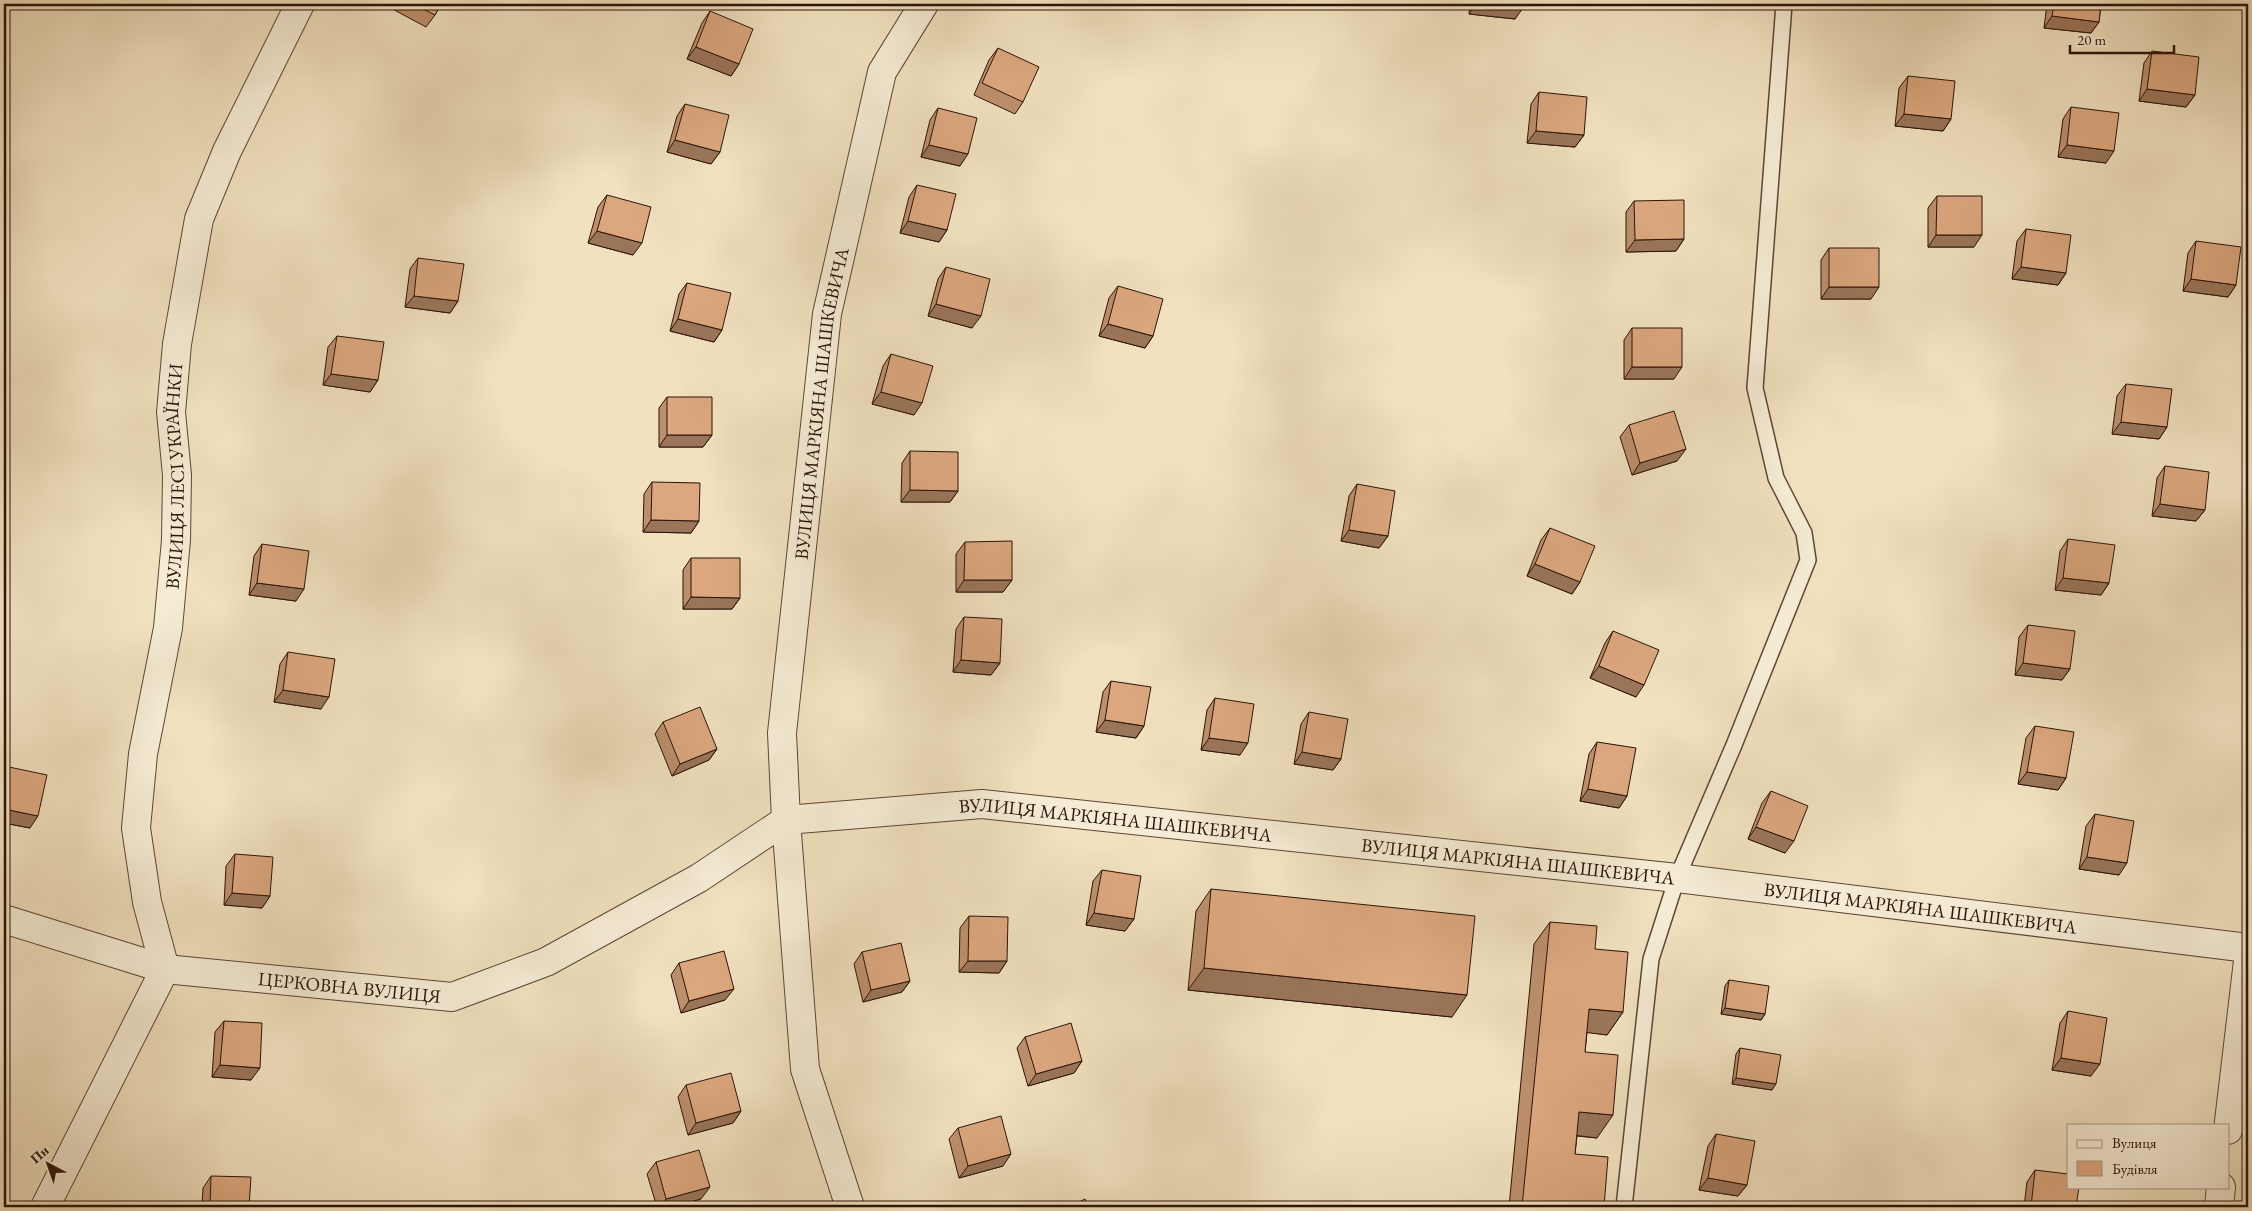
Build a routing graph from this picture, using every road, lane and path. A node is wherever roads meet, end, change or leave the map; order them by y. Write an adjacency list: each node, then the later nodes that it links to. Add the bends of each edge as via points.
1 (300, 4): 9 (street, ВУЛИЦЯ ЛЕСІ УКРАЇНКИ, via 227,151 199,219 178,344 171,412 177,475 176,540 168,628 143,754 136,828 147,902)
2 (924, 4): 4 (street, ВУЛИЦЯ МАРКІЯНА ШАШКЕВИЧА, via 882,72 827,314 782,733)
3 (1784, 4): 5 (lane, via 1755,388 1776,478 1804,532 1808,560)
4 (786, 820): 5 (street, ВУЛИЦЯ МАРКІЯНА ШАШКЕВИЧА, via 982,804); 9 (street, ЦЕРКОВНА ВУЛИЦЯ, via 699,878 546,962 452,997); 14 (street, ВУЛИЦЯ МАРКІЯНА ШАШКЕВИЧА, via 805,1069)
5 (1677, 878): 7 (street, ВУЛИЦЯ МАРКІЯНА ШАШКЕВИЧА); 15 (lane, via 1651,959)
6 (4, 919): 9 (street, ЦЕРКОВНА ВУЛИЦЯ)
7 (2248, 948)
8 (2248, 961): 10 (street)
9 (165, 969): 13 (street)
10 (2247, 995): 11 (street)
11 (2229, 1124)
12 (2221, 1188): 16 (street)
13 (45, 1207)
14 (850, 1207)
15 (1624, 1207)
16 (2219, 1207)

